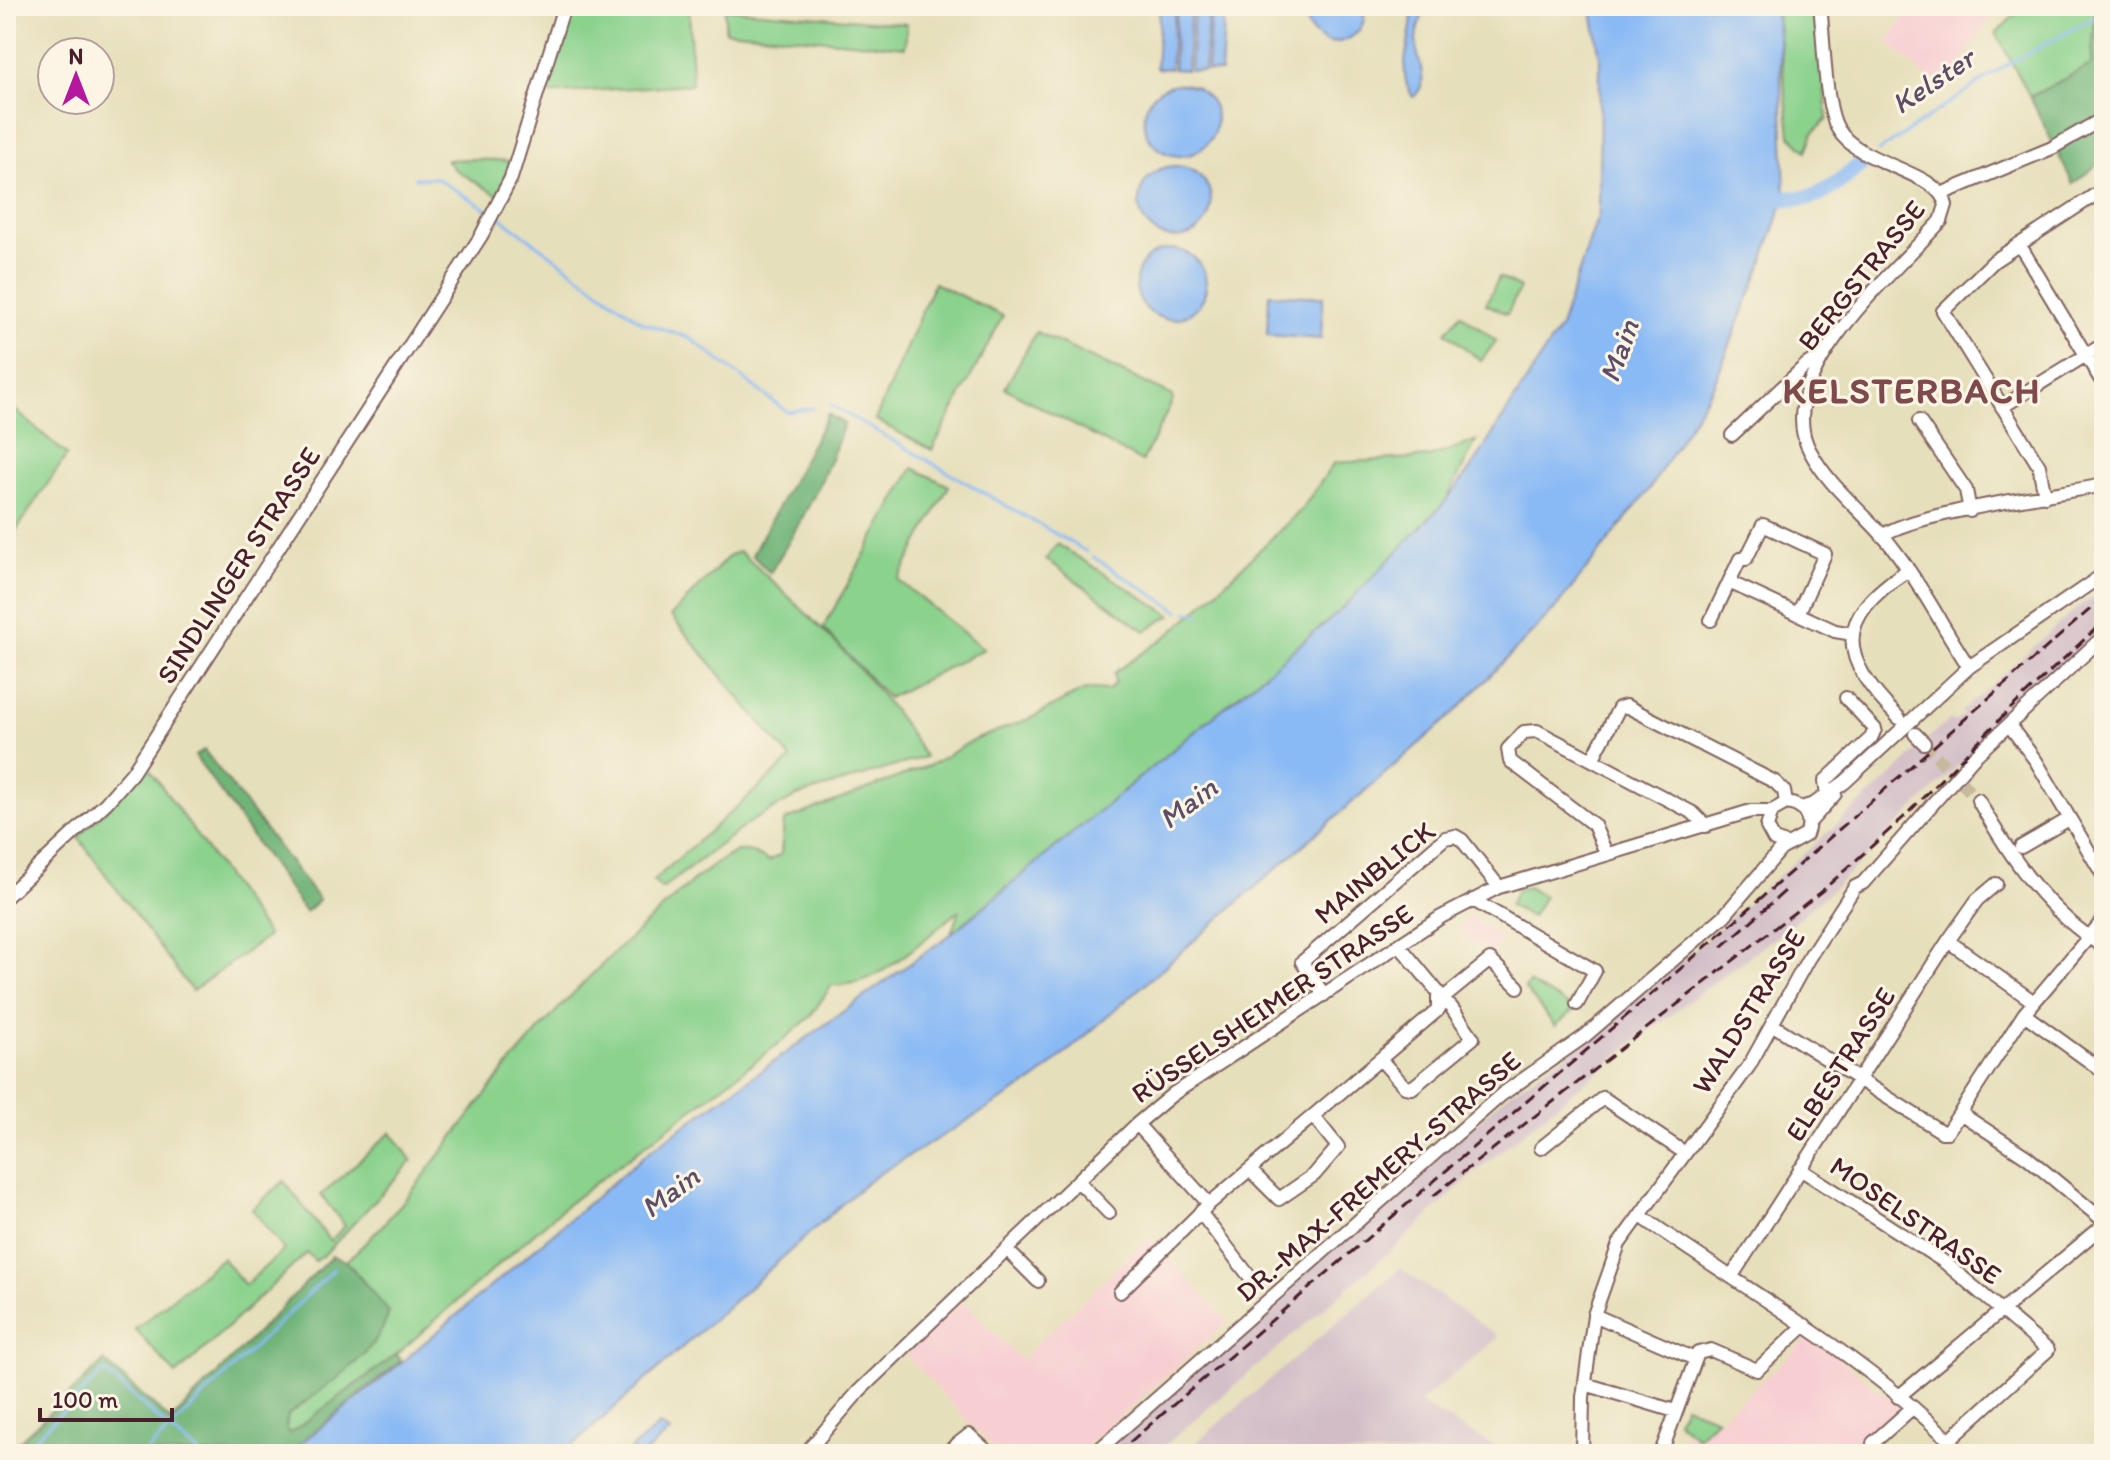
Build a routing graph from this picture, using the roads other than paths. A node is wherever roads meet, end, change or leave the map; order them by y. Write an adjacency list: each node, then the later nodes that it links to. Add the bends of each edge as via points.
1 (564, 6): 49 (street, SINDLINGER STRASSE, via 511,178 481,236 132,773)
2 (1820, 6): 5 (street, via 1838,131 1858,152)
3 (2104, 118): 5 (street, via 2052,148)
4 (2104, 189): 6 (street)
5 (1941, 194): 9 (street, BERGSTRASSE, via 1946,205 1941,221)
6 (2019, 244): 8 (street); 11 (street, via 1943,311)
7 (2104, 344): 8 (street)
8 (2087, 354): 10 (street); 11 (street)
9 (1823, 355): 13 (street); 17 (street, BERGSTRASSE, via 1803,400 1804,437 1835,485)
10 (2104, 385)
11 (2002, 407): 15 (street, via 2039,466)
12 (1919, 421): 16 (street, via 1966,490)
13 (1732, 435)
14 (2104, 485): 15 (street)
15 (2045, 496): 16 (street)
16 (1970, 511): 17 (street, via 1892,528)
17 (1882, 536): 18 (street, BERGSTRASSE)
18 (1908, 570): 23 (street, via 1870,598); 25 (street, BERGSTRASSE)
19 (2104, 574): 25 (street)
20 (1729, 582): 21 (street); 21 (street, via 1763,525 1822,551 1824,557); 22 (street)
21 (1798, 614): 23 (street)
22 (1711, 620)
23 (1853, 634): 27 (street, via 1859,672)
24 (2103, 639): 28 (street, WALDSTRASSE)
25 (1969, 667): 30 (street)
26 (1846, 698): 31 (street, via 1875,729 1825,781)
27 (1899, 718)
28 (2009, 725): 37 (street); 62 (street, WALDSTRASSE, via 1855,887)
29 (1592, 760): 33 (street, via 1619,708 1626,706 1775,782); 39 (street, via 1693,813); 44 (street, via 1537,731 1524,732 1508,749 1510,761 1594,825)
30 (1845, 782): 31 (street); 38 (street)
31 (1827, 795): 34 (street)
32 (1978, 800): 52 (street, via 2025,876)
33 (1786, 803): 34 (street); 35 (street)
34 (1801, 808): 38 (street)
35 (1772, 811): 36 (street, RÜSSELSHEIMER STRASSE); 40 (street)
36 (1740, 817): 39 (street, RÜSSELSHEIMER STRASSE); 40 (street, via 1758,819)
37 (2069, 819): 43 (street); 46 (street)
38 (1809, 823): 42 (street, via 1801,840)
39 (1706, 826): 44 (street, RÜSSELSHEIMER STRASSE)
40 (1767, 827): 41 (street)
41 (1774, 840): 42 (street); 45 (street, DR.-MAX-FREMERY-STRASSE)
42 (1789, 845): 45 (street, DR.-MAX-FREMERY-STRASSE)
43 (2021, 847)
44 (1606, 853): 48 (street, RÜSSELSHEIMER STRASSE)
45 (1763, 869): 97 (street, DR.-MAX-FREMERY-STRASSE, via 1724,916 1573,1046 1501,1095)
46 (2104, 877)
47 (1996, 884): 53 (street, ELBESTRASSE, via 1977,900)
48 (1499, 887): 50 (street, RÜSSELSHEIMER STRASSE); 57 (street, MAINBLICK, via 1462,840 1445,838 1302,962)
49 (6, 897)
50 (1473, 900): 54 (street, RÜSSELSHEIMER STRASSE); 60 (street, via 1595,971)
51 (2104, 919): 52 (street)
52 (2090, 938): 55 (street); 59 (street)
53 (1948, 941): 59 (street); 65 (street, ELBESTRASSE)
54 (1399, 945): 57 (street, RÜSSELSHEIMER STRASSE); 58 (street)
55 (2104, 947)
56 (1518, 987): 58 (street, via 1490,960)
57 (1324, 995): 68 (street, RÜSSELSHEIMER STRASSE, via 1173,1094)
58 (1441, 1000): 63 (street, via 1438,1010); 63 (street, via 1473,1038 1412,1088)
59 (2034, 1002): 61 (street)
60 (1577, 1004)
61 (2024, 1014): 64 (street); 66 (street)
62 (1773, 1025): 65 (street); 70 (street, WALDSTRASSE)
63 (1380, 1059): 67 (street)
64 (2104, 1072)
65 (1858, 1079): 66 (street, via 1942,1132); 71 (street, ELBESTRASSE)
66 (1960, 1113): 77 (street, via 2027,1157)
67 (1314, 1117): 72 (street); 72 (street, via 1338,1147 1314,1175 1279,1199)
68 (1137, 1124): 73 (street, RÜSSELSHEIMER STRASSE); 74 (street)
69 (1541, 1148): 70 (street, via 1603,1098)
70 (1685, 1153): 76 (street, WALDSTRASSE)
71 (1800, 1169): 79 (street, ELBESTRASSE); 83 (street, MOSELSTRASSE, via 1943,1261)
72 (1250, 1170): 74 (street)
73 (1078, 1181): 75 (street); 94 (street, RÜSSELSHEIMER STRASSE, via 859,1391)
74 (1204, 1208): 81 (street); 82 (street)
75 (1109, 1213)
76 (1642, 1217): 79 (street); 84 (street, WALDSTRASSE, via 1619,1244)
77 (2104, 1223): 83 (street)
78 (1013, 1256): 80 (street)
79 (1732, 1276): 85 (street)
80 (1038, 1281)
81 (1253, 1281)
82 (1120, 1292)
83 (2003, 1310): 88 (street); 91 (street, MOSELSTRASSE, via 2048,1350)
84 (1594, 1315): 86 (street); 87 (street, WALDSTRASSE)
85 (1805, 1325): 86 (street, via 1757,1370 1711,1350); 88 (street)
86 (1695, 1359): 90 (street)
87 (1585, 1384): 90 (street); 98 (street, WALDSTRASSE)
88 (1898, 1397): 89 (street)
89 (1911, 1409): 91 (street); 92 (street)
90 (1675, 1411): 93 (street)
91 (1949, 1440): 99 (street)
92 (1873, 1443)
93 (1662, 1450)
94 (805, 1454)
95 (945, 1454): 96 (street, via 969,1435)
96 (990, 1454)
97 (1094, 1454)
98 (1582, 1454)
99 (1963, 1454)

